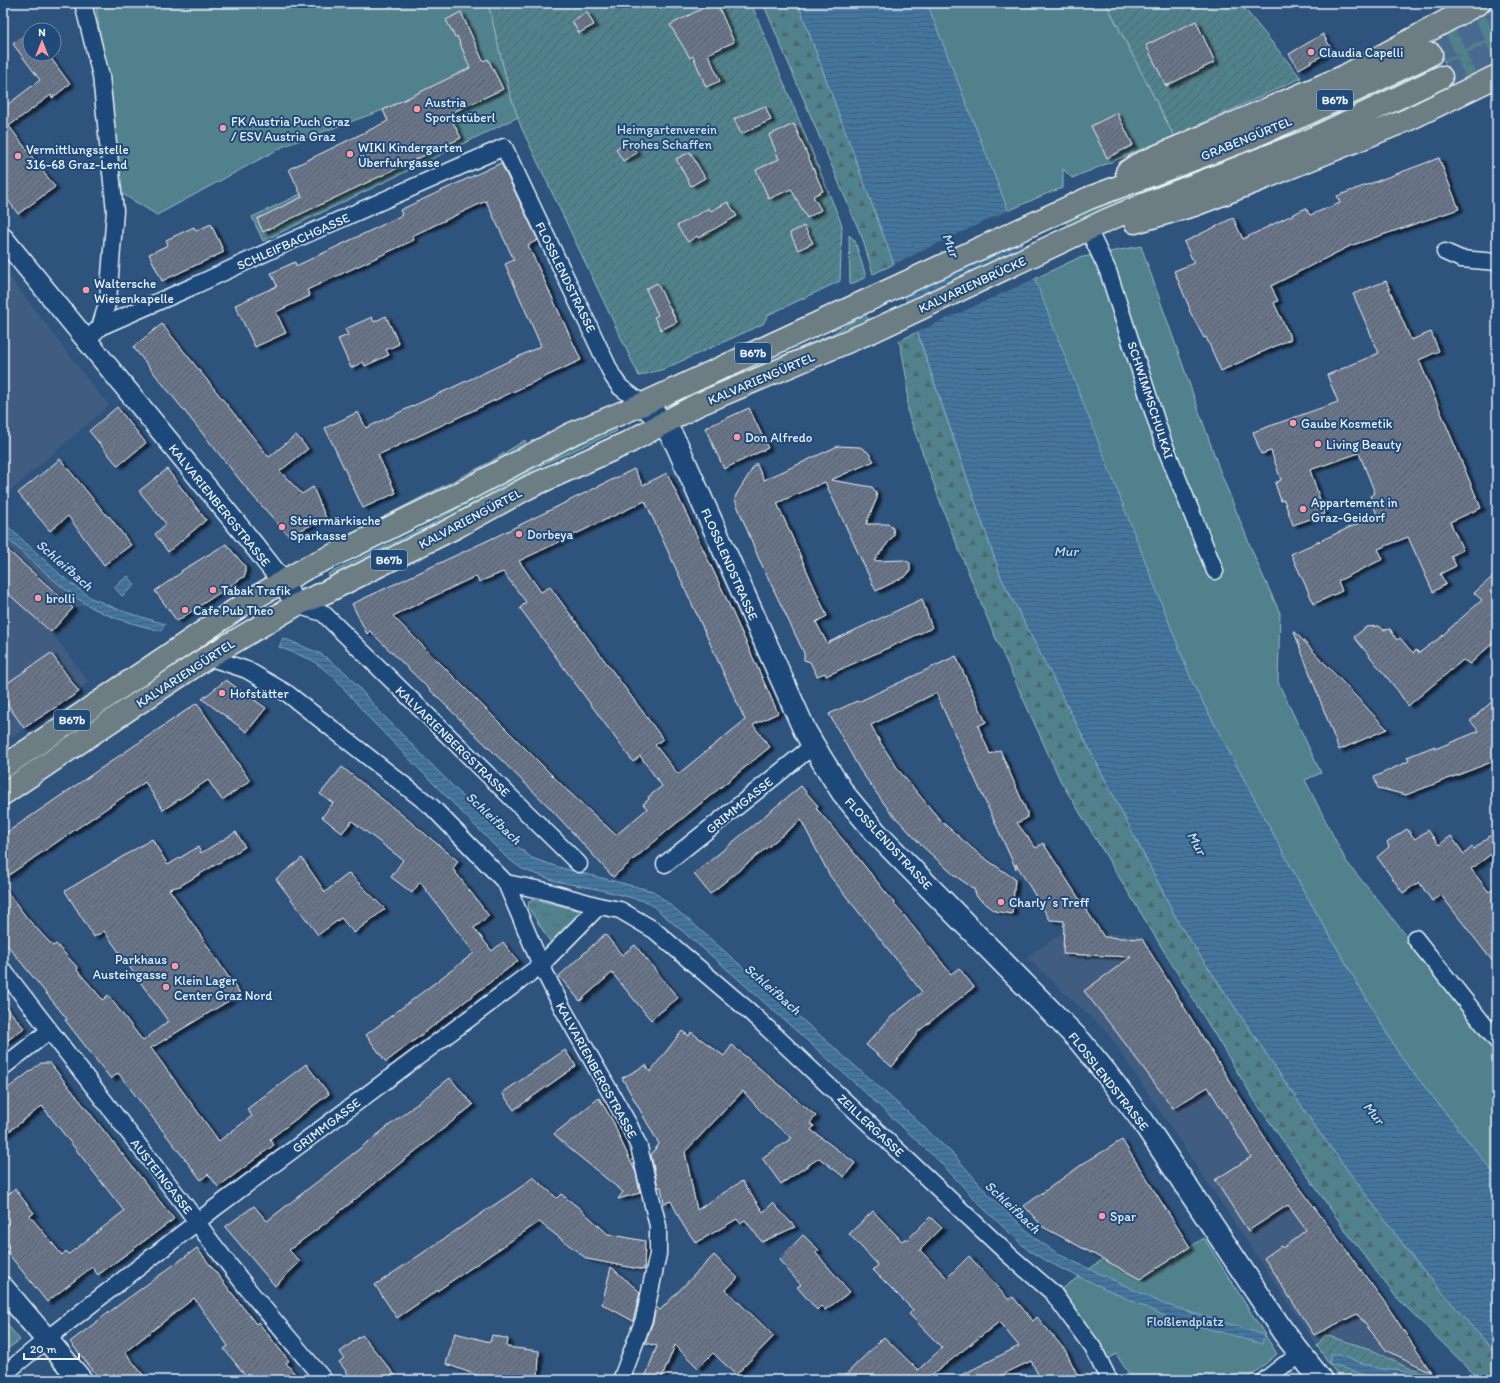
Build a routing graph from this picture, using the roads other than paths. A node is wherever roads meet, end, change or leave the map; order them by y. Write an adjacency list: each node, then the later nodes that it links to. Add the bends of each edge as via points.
1 (83, 3): 14 (street, via 101,76 115,211 108,301)
2 (1478, 3): 7 (main road, via 1345,76 1139,164)
3 (1431, 54): 7 (main road, GRABENGÜRTEL / B67b, via 1308,113)
4 (1497, 76): 8 (main road, via 1407,120 1194,205 1133,222)
5 (1441, 77): 8 (main road, GRABENGÜRTEL / B67b, via 1310,140)
6 (504, 146): 14 (street, SCHLEIFBACHGASSE); 17 (street, FLOSSLENDSTRASSE, via 614,377 620,388)
7 (1089, 198): 13 (main road, GRABENGÜRTEL / B67b)
8 (1098, 224): 10 (main road, GRABENGÜRTEL / B67b); 19 (street, SCHWIMMSCHULKAI, via 1108,271 1162,439)
9 (3, 238): 16 (street, KALVARIENBERGSTRASSE)
10 (1069, 238): 15 (main road, KALVARIENBRÜCKE / B67b)
11 (1445, 252): 12 (street, via 1461,259)
12 (1497, 262)
13 (862, 302): 17 (main road, KALVARIENGÜRTEL / B67b)
14 (100, 327): 16 (street, SCHLEIFBACHGASSE)
15 (875, 330): 18 (main road, KALVARIENGÜRTEL / B67b, via 698,405)
16 (86, 341): 20 (street, KALVARIENBERGSTRASSE)
17 (643, 404): 18 (main road, FLOSSLENDSTRASSE); 20 (main road, KALVARIENGÜRTEL / B67b, via 571,434 468,489)
18 (664, 423): 21 (main road, KALVARIENGÜRTEL / B67b); 23 (main road, FLOSSLENDSTRASSE, via 677,445)
19 (1215, 571)
20 (282, 581): 21 (street, KALVARIENBERGSTRASSE); 24 (main road, KALVARIENGÜRTEL / B67b)
21 (296, 605): 22 (main road, KALVARIENGÜRTEL / B67b); 26 (street, KALVARIENBERGSTRASSE, via 323,613)
22 (208, 657): 25 (main road, KALVARIENGÜRTEL / B67b); 28 (street, KALVARIENBERGSTRASSE, via 247,670 288,694 432,807)
23 (812, 744): 27 (street, GRIMMGASSE); 39 (main road, FLOSSLENDSTRASSE, via 843,793 877,834 1080,1041 1106,1073 1142,1120)
24 (3, 767)
25 (3, 794)
26 (579, 864)
27 (665, 864)
28 (506, 883): 29 (street); 31 (street, KALVARIENBERGSTRASSE)
29 (599, 906): 31 (street, GRIMMGASSE); 44 (street, ZEILLERGASSE, via 620,910 654,930 731,996 1053,1293 1093,1348)
30 (1415, 938): 34 (street)
31 (541, 965): 36 (street, GRIMMGASSE); 43 (street, KALVARIENBERGSTRASSE, via 639,1147 659,1232 658,1254 644,1319)
32 (3, 970): 33 (street, AUSTEINGASSE)
33 (49, 1031): 35 (street); 36 (street, AUSTEINGASSE)
34 (1497, 1041)
35 (3, 1067)
36 (198, 1222): 38 (street, GRIMMGASSE); 42 (street, AUSTEINGASSE, via 209,1240)
37 (3, 1288): 38 (main road)
38 (47, 1339): 40 (street, GRIMMGASSE); 41 (main road)
39 (1301, 1356): 45 (street); 46 (main road, FLOSSLENDSTRASSE)
40 (3, 1375)
41 (81, 1380)
42 (324, 1380)
43 (622, 1380)
44 (1109, 1380)
45 (1264, 1380)
46 (1321, 1380)

